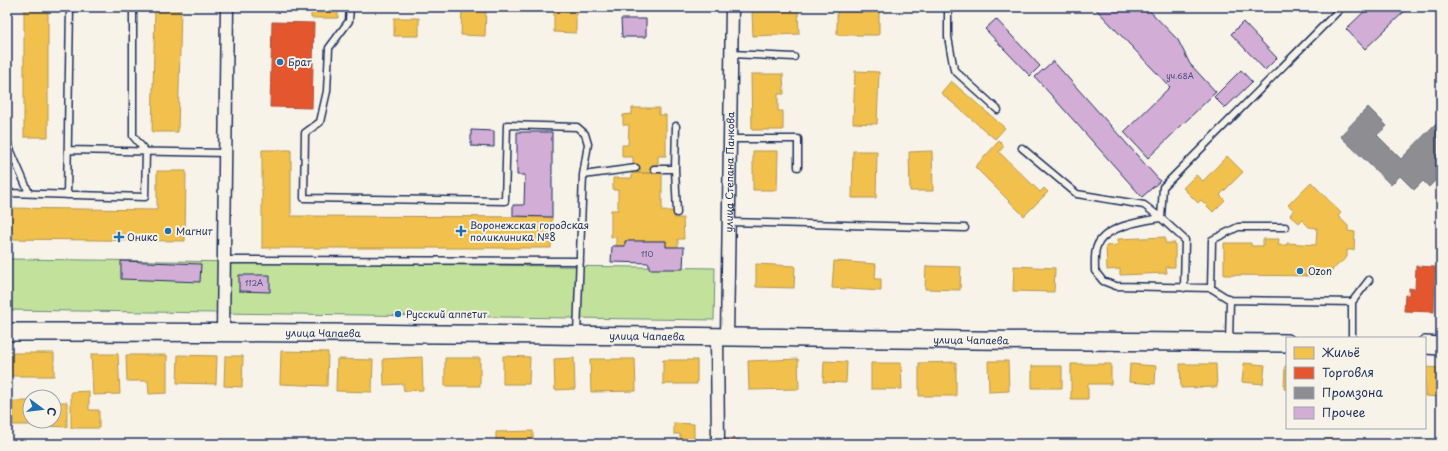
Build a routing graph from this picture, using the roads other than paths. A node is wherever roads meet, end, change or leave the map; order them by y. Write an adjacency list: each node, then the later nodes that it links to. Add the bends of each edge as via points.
1 (70, 7): 15 (lane)
2 (133, 7): 16 (lane, via 133,136)
3 (227, 7): 17 (street)
4 (350, 7): 22 (lane, via 349,21 329,48 327,91 320,122 305,133 304,198 506,201 507,126 578,127 585,134 588,144)
5 (732, 7): 8 (street, улица Степана Панкова)
6 (948, 7): 10 (lane, via 948,37 954,70)
7 (1342, 7): 27 (lane, via 1162,187)
8 (731, 54): 9 (lane); 12 (street, улица Степана Панкова)
9 (794, 58)
10 (998, 110)
11 (676, 126): 21 (lane)
12 (731, 139): 19 (lane, via 798,139); 28 (street, улица Степана Панкова)
13 (7, 142): 24 (lane)
14 (1022, 148): 27 (lane, via 1076,194 1144,205)
15 (68, 150): 16 (lane); 25 (lane)
16 (146, 152): 17 (lane); 25 (lane, via 145,197)
17 (224, 153): 31 (street)
18 (636, 168): 22 (lane)
19 (798, 168)
20 (654, 169): 21 (lane)
21 (675, 169): 26 (lane)
22 (584, 175): 32 (lane)
23 (7, 193): 24 (lane)
24 (29, 193): 25 (lane)
25 (67, 194)
26 (678, 213)
27 (1161, 218): 34 (lane, via 1185,240); 34 (lane, via 1129,224 1107,233 1097,246 1094,271 1103,281 1116,286)
28 (728, 222): 30 (lane); 42 (street, улица Степана Панкова)
29 (1285, 227): 35 (lane, via 1238,227 1212,240)
30 (965, 228)
31 (223, 260): 32 (lane); 39 (street)
32 (580, 261): 40 (lane)
33 (1369, 280): 37 (lane)
34 (1184, 288): 35 (lane)
35 (1211, 288): 36 (lane)
36 (1230, 300): 37 (lane); 43 (lane)
37 (1352, 302): 41 (lane)
38 (7, 332): 39 (street, улица Чапаева)
39 (223, 332): 40 (street, улица Чапаева)
40 (577, 335): 42 (street, улица Чапаева)
41 (1352, 337)
42 (722, 338): 43 (street, улица Чапаева); 47 (street, улица Степана Панкова)
43 (1228, 342): 44 (street, улица Чапаева)
44 (1286, 342)
45 (1426, 345): 46 (street)
46 (1441, 346)
47 (718, 444)

